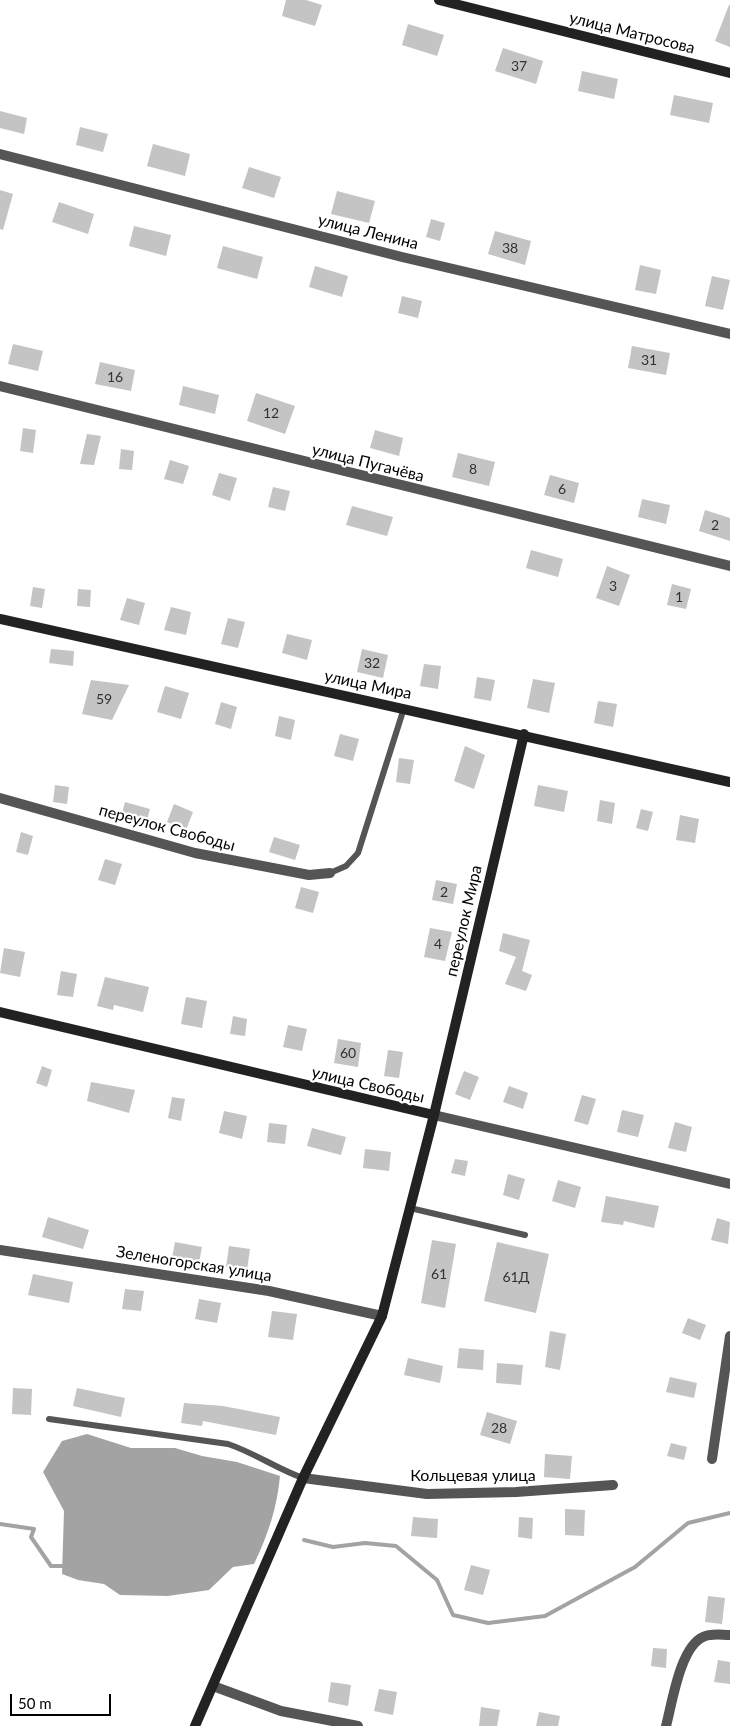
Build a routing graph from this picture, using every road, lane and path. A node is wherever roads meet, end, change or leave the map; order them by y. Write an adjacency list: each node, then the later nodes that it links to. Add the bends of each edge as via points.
1 (439, 0): 2 (street, улица Матросова)
2 (458, 2): 3 (street, улица Матросова)
3 (730, 73)
4 (0, 154): 5 (street, улица Ленина, via 402,256)
5 (730, 334)
6 (0, 386): 7 (street, улица Пугачёва)
7 (730, 566)
8 (0, 619): 9 (street, улица Мира)
9 (404, 708): 10 (street, улица Мира); 13 (lane, via 358,853 346,866)
10 (524, 734): 11 (street, улица Мира); 15 (street, переулок Мира)
11 (730, 782)
12 (0, 798): 13 (street, переулок Свободы, via 195,853 309,875)
13 (330, 873)
14 (0, 1012): 15 (street, улица Свободы)
15 (434, 1115): 16 (street, улица Свободы); 17 (street, переулок Мира)
16 (730, 1184)
17 (410, 1208): 18 (lane); 20 (street, переулок Мира)
18 (525, 1235)
19 (0, 1250): 20 (street, Зеленогорская улица, via 269,1291)
20 (382, 1316): 24 (street, переулок Мира)
21 (730, 1336): 23 (street)
22 (49, 1418): 24 (lane, via 228,1444)
23 (712, 1459)
24 (303, 1478): 25 (street, Кольцевая улица, via 427,1494); 27 (street, переулок Мира)
25 (614, 1485)
26 (730, 1636): 30 (street, via 714,1634 702,1637 694,1644 682,1665)
27 (213, 1686): 28 (street, переулок Мира); 29 (street, via 281,1711)
28 (195, 1726)
29 (358, 1726)
30 (666, 1726)

